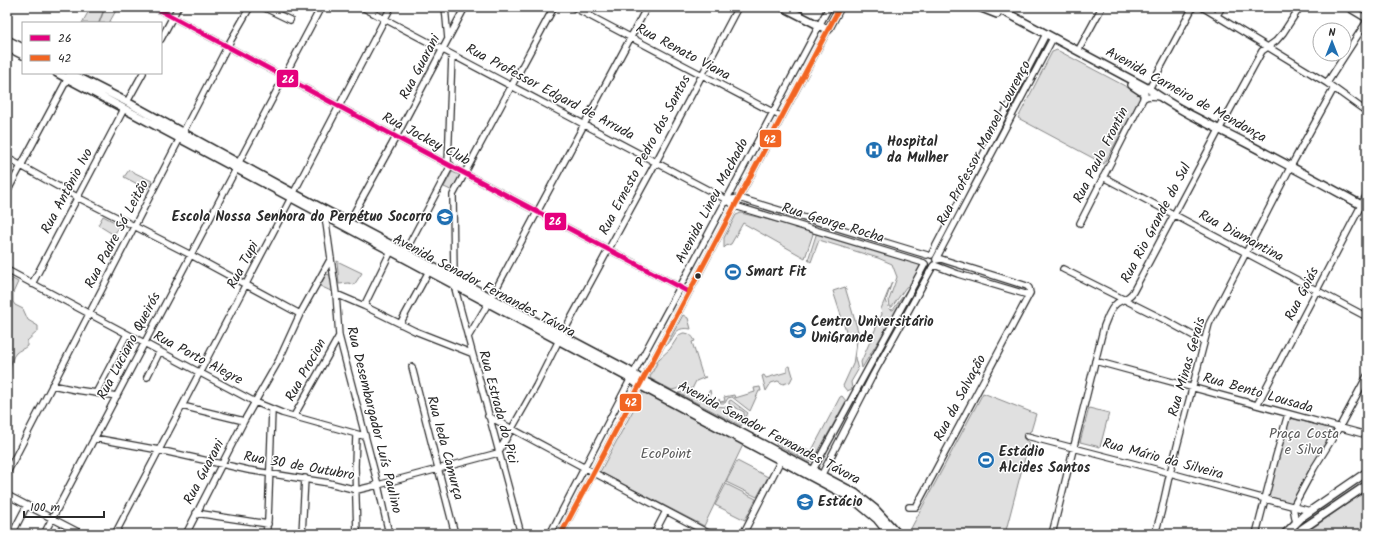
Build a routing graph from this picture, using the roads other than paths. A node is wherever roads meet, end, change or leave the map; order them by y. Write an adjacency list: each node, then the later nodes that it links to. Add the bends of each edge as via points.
1 (154, 7): 27 (street, Rua Jockey Club)
2 (178, 7): 27 (street)
3 (250, 7): 39 (street, Rua Padre Sá Leitão)
4 (263, 7): 29 (street)
5 (321, 7): 51 (street, Rua Luciano Queirós)
6 (362, 7): 28 (street, Rua Professor Edgard de Arruda)
7 (391, 7): 28 (street, Rua Tupi)
8 (445, 7): 36 (street)
9 (465, 7): 36 (street, Rua Guarani)
10 (554, 7): 53 (street, Rua Estrada do Pici)
11 (573, 7): 35 (street, Rua Renato Viana)
12 (647, 7): 35 (street)
13 (738, 7): 50 (street, Rua Ernesto Pedro dos Santos)
14 (783, 7): 31 (main road)
15 (829, 7): 31 (street, Avenida Lineu Machado)
16 (840, 7): 32 (main road, Avenida Lineu Machado)
17 (979, 7): 33 (main road, Avenida Carneiro de Mendonça)
18 (992, 7): 25 (main road, Avenida Carneiro de Mendonça)
19 (1102, 7): 44 (street)
20 (1193, 7): 55 (street)
21 (1202, 7): 26 (street)
22 (1222, 7): 26 (street)
23 (1300, 7): 40 (street, Rua Rio Grande do Sul, via 1283,33)
24 (1347, 7): 30 (street)
25 (1009, 10): 33 (main road, Avenida Carneiro de Mendonça)
26 (1217, 15): 40 (street)
27 (172, 17): 34 (street); 39 (street, Rua Jockey Club)
28 (385, 19): 43 (street, Rua Professor Edgard de Arruda); 61 (street, Rua Tupi)
29 (290, 20)
30 (1367, 20): 52 (street)
31 (819, 26): 32 (main road); 56 (street, Avenida Lineu Machado)
32 (828, 30): 59 (street, Avenida Lineu Machado)
33 (1045, 36): 38 (main road, Avenida Carneiro de Mendonça); 98 (street, Rua Professor Manoel Lourenço)
34 (162, 37)
35 (631, 37): 50 (street, Rua Renato Viana); 65 (street)
36 (448, 39): 43 (street, Rua Guarani)
37 (7, 40): 42 (main road)
38 (1052, 40): 44 (main road, Avenida Carneiro de Mendonça); 57 (main road, Avenida Carneiro de Mendonça, via 1140,89); 100 (street, Rua Professor Manoel Lourenço)
39 (227, 47): 51 (street, Rua Jockey Club); 69 (street, Rua Padre Sá Leitão)
40 (1268, 47): 52 (street); 68 (street, Rua Rio Grande do Sul, via 1262,51)
41 (9, 48): 45 (main road); 47 (street)
42 (22, 48)
43 (442, 49): 46 (street, Rua Professor Edgard de Arruda); 70 (street, Rua Guarani)
44 (1078, 51): 55 (main road, Avenida Carneiro de Mendonça)
45 (22, 54)
46 (452, 55): 53 (street, Rua Professor Edgard de Arruda); 74 (street)
47 (7, 57)
48 (142, 74): 60 (street, Rua Antônio Ivo)
49 (70, 75): 60 (main road, Avenida Senador Fernandes Távora); 73 (street)
50 (701, 75): 63 (street, Rua Renato Viana); 72 (street, Rua Ernesto Pedro dos Santos)
51 (285, 77): 61 (street, Rua Jockey Club); 75 (street, Rua Luciano Queirós)
52 (1327, 83): 54 (street)
53 (512, 86): 65 (street, Rua Professor Edgard de Arruda); 77 (street, Rua Estrada do Pici)
54 (1334, 88): 62 (street); 76 (street, Rua Minas Gerais)
55 (1149, 89): 58 (main road, Avenida Carneiro de Mendonça)
56 (783, 95): 59 (street); 63 (street, Avenida Lineu Machado)
57 (1144, 97): 58 (street); 78 (street, Rua Paulo Frontin)
58 (1160, 97): 68 (main road, Avenida Carneiro de Mendonça)
59 (791, 99): 64 (street, Avenida Lineu Machado)
60 (125, 106): 69 (main road, Avenida Senador Fernandes Távora); 82 (street, Rua Antônio Ivo)
61 (339, 107): 70 (street, Rua Jockey Club); 81 (street, Rua Tupi)
62 (1367, 112)
63 (773, 113): 64 (street, Rua Renato Viana); 66 (street, Avenida Lineu Machado)
64 (782, 117): 67 (street, Avenida Lineu Machado)
65 (585, 124): 72 (street, Rua Professor Edgard de Arruda); 87 (street)
66 (766, 126): 67 (street); 84 (street, Avenida Lineu Machado)
67 (775, 130): 83 (street, Avenida Lineu Machado)
68 (1219, 130): 76 (main road, Avenida Carneiro de Mendonça); 88 (street, Rua Rio Grande do Sul)
69 (182, 135): 75 (main road, Avenida Senador Fernandes Távora); 92 (street, Rua Padre Sá Leitão)
70 (396, 137): 74 (street, Rua Jockey Club); 90 (street, Rua Guarani)
71 (7, 158): 73 (street)
72 (656, 162): 84 (street, Rua Professor Edgard de Arruda); 93 (street, Rua Ernesto Pedro dos Santos)
73 (21, 165): 79 (street); 82 (street)
74 (450, 165): 77 (street, Rua Jockey Club); 95 (street)
75 (238, 166): 81 (main road, Avenida Senador Fernandes Távora); 97 (street, Rua Luciano Queirós)
76 (1291, 166): 86 (main road, Avenida Carneiro de Mendonça); 96 (street, Rua Minas Gerais)
77 (464, 173): 87 (street, Rua Jockey Club); 105 (street, Rua Estrada do Pici, via 453,195)
78 (1103, 177): 88 (street, Rua Diamantina); 91 (street, Rua Paulo Frontin)
79 (7, 192)
80 (1367, 194): 86 (street, Rua Goiás)
81 (292, 195): 89 (main road, Avenida Senador Fernandes Távora); 90 (main road, Avenida Senador Fernandes Távora); 107 (street, Rua Tupi)
82 (77, 197): 92 (street); 106 (street, Rua Antônio Ivo)
83 (739, 198): 84 (street); 85 (street, Avenida Lineu Machado); 98 (street, Rua George Rocha)
84 (727, 200): 85 (street, Rua Professor Edgard de Arruda); 108 (street, Avenida Lineu Machado)
85 (735, 206): 101 (street, Rua George Rocha); 110 (street, Avenida Lineu Machado)
86 (1364, 206): 109 (street, Rua Goiás)
87 (538, 211): 93 (street, Rua Jockey Club); 113 (street)
88 (1174, 214): 96 (street, Rua Diamantina); 114 (street, Rua Rio Grande do Sul, via 1133,292)
89 (325, 216): 94 (main road, Avenida Senador Fernandes Távora); 99 (street, Rua Desembargador Luís Paulino)
90 (349, 222): 95 (main road, Avenida Senador Fernandes Távora)
91 (1080, 223)
92 (134, 226): 97 (street); 116 (street, Rua Padre Sá Leitão)
93 (608, 249): 108 (street, Rua Jockey Club); 123 (street, Rua Ernesto Pedro dos Santos)
94 (391, 251): 104 (main road, Avenida Senador Fernandes Távora); 115 (street)
95 (405, 252): 105 (main road, Avenida Senador Fernandes Távora)
96 (1246, 253): 109 (street, Rua Diamantina); 124 (street, Rua Minas Gerais, via 1209,324)
97 (190, 255): 107 (street); 125 (street, Rua Luciano Queirós)
98 (929, 255): 100 (street, via 934,256); 101 (street, via 925,258)
99 (331, 258): 112 (street, Rua Desembargador Luís Paulino); 117 (street, Rua Guarani)
100 (935, 263): 101 (street, via 928,266); 111 (street, via 958,274 1025,294); 111 (street, via 941,259 1027,286); 140 (street, Rua Professor Manoel Lourenço)
101 (925, 264): 139 (street)
102 (1063, 269): 114 (street)
103 (7, 270): 106 (street, Rua Porto Alegre)
104 (429, 271): 105 (main road, Avenida Senador Fernandes Távora); 119 (street)
105 (454, 281): 113 (main road, Avenida Senador Fernandes Távora); 122 (street, Rua Estrada do Pici)
106 (32, 284): 116 (street, Rua Porto Alegre)
107 (246, 285): 117 (street); 130 (street, Rua Tupi)
108 (680, 287): 110 (street, Rua Jockey Club); 131 (street, Avenida Lineu Machado)
109 (1317, 290): 118 (street, Rua Diamantina); 142 (street, Rua Goiás)
110 (689, 292): 134 (street, Avenida Lineu Machado)
111 (1030, 293): 177 (street, Rua da Salvação, via 916,507)
112 (336, 294): 115 (street); 121 (street, Rua Desembargador Luís Paulino)
113 (490, 300): 122 (street); 123 (main road, Avenida Senador Fernandes Távora)
114 (1124, 300): 124 (street); 128 (street, Rua Rio Grande do Sul, via 1115,305 1104,326)
115 (364, 306): 119 (street)
116 (88, 314): 120 (street, Rua Porto Alegre); 135 (street, Rua Padre Sá Leitão)
117 (300, 314): 141 (street, Rua Guarani)
118 (1367, 318)
119 (400, 324): 127 (street)
120 (127, 334): 125 (street, Rua Porto Alegre); 137 (street)
121 (339, 336): 146 (street, Rua Procion); 153 (street, Rua Desembargador Luís Paulino)
122 (468, 337): 127 (street, Rua Estrada do Pici)
123 (561, 337): 131 (main road, Avenida Senador Fernandes Távora); 149 (street, Rua Ernesto Pedro dos Santos)
124 (1203, 341): 136 (street, Rua Minas Gerais)
125 (144, 343): 126 (street, Rua Porto Alegre); 138 (street, Rua Luciano Queirós)
126 (160, 351): 130 (street, Rua Porto Alegre); 133 (street)
127 (471, 352): 147 (street, Rua Estrada do Pici)
128 (1096, 361): 136 (street, Rua Bento Lousada); 156 (street, Rua Rio Grande do Sul)
129 (412, 368): 161 (street, Rua Ieda Camurça)
130 (200, 372): 141 (street, Rua Porto Alegre); 143 (street, Rua Tupi)
131 (632, 376): 134 (main road, Avenida Senador Fernandes Távora); 162 (street, Avenida Lineu Machado)
132 (1367, 376): 150 (street)
133 (147, 377)
134 (640, 383): 159 (main road, Avenida Senador Fernandes Távora); 163 (main road, Avenida Senador Fernandes Távora); 167 (street, Avenida Lineu Machado)
135 (52, 385): 137 (street); 164 (street, Rua Padre Sá Leitão)
136 (1192, 386): 142 (street, Rua Bento Lousada); 168 (street, Rua Minas Gerais)
137 (96, 393): 138 (street)
138 (117, 396): 155 (street, Rua Luciano Queirós)
139 (853, 397): 140 (street); 163 (street)
140 (860, 401): 169 (street, Rua Professor Manoel Lourenço)
141 (255, 402): 144 (street, Rua Porto Alegre); 148 (street, Rua Guarani)
142 (1257, 405): 145 (street, Rua Bento Lousada)
143 (182, 406): 148 (street); 157 (street, Rua Tupi)
144 (272, 410): 146 (street, Rua Porto Alegre); 166 (street)
145 (1288, 414): 150 (street, Rua Bento Lousada); 175 (street)
146 (294, 416): 151 (street, Rua Porto Alegre)
147 (488, 416): 149 (street); 158 (street, Rua Estrada do Pici)
148 (244, 421): 160 (street, Rua Guarani)
149 (513, 428): 158 (street, Rua Ernesto Pedro dos Santos); 162 (street)
150 (1339, 428): 152 (street, Rua Bento Lousada); 178 (street)
151 (356, 435): 153 (street, Rua Porto Alegre); 173 (street)
152 (1367, 435)
153 (364, 436): 171 (street, Rua Desembargador Luís Paulino)
154 (1027, 436): 156 (street, Rua Mário da Silveira)
155 (94, 438): 157 (street, Rua 30 de Outubro); 182 (street, Rua Luciano Queirós)
156 (1073, 448): 168 (street, Rua Mário da Silveira); 203 (street, Rua Rio Grande do Sul)
157 (159, 450): 160 (street, Rua 30 de Outubro); 188 (street, Rua Tupi)
158 (498, 453): 161 (street, Rua 30 de Outubro); 195 (street, Rua Estrada do Pici)
159 (781, 460): 169 (main road, Avenida Senador Fernandes Távora); 200 (street)
160 (222, 465): 166 (street, Rua 30 de Outubro); 181 (street, Rua Guarani)
161 (438, 468): 171 (street, Rua 30 de Outubro); 194 (street, Rua Ieda Camurça)
162 (585, 468): 167 (street); 196 (street, Avenida Lineu Machado)
163 (813, 470): 169 (main road, Avenida Senador Fernandes Távora)
164 (7, 472)
165 (1367, 472): 180 (main road)
166 (270, 473): 170 (street, Rua 30 de Outubro); 184 (street)
167 (594, 473): 179 (street); 197 (street, Avenida Lineu Machado)
168 (1170, 473): 175 (street, Rua Mário da Silveira); 204 (street, Rua Minas Gerais)
169 (820, 477): 201 (main road, Avenida Senador Fernandes Távora, via 853,499 877,519); 202 (main road, Avenida Senador Fernandes Távora, via 855,492 876,509)
170 (305, 478): 173 (street, Rua 30 de Outubro); 191 (street)
171 (378, 485): 173 (street, Rua 30 de Outubro); 193 (street, Rua Desembargador Luís Paulino)
172 (1367, 485): 207 (main road)
173 (357, 490): 192 (street)
174 (7, 495): 176 (street)
175 (1266, 500): 178 (street, Rua Mário da Silveira); 205 (street)
176 (27, 505): 182 (street); 185 (street)
177 (909, 507)
178 (1293, 507): 180 (street, Rua Mário da Silveira); 183 (street)
179 (666, 511): 198 (street); 199 (street)
180 (1310, 511): 183 (main road)
181 (196, 513): 184 (street); 189 (street, Rua Guarani)
182 (52, 518): 186 (street, Rua Luciano Queirós); 187 (street)
183 (1296, 523): 206 (main road)
184 (268, 524): 190 (street)
185 (13, 534)
186 (44, 534)
187 (82, 534)
188 (115, 534)
189 (186, 534)
190 (266, 534)
191 (302, 534)
192 (357, 534)
193 (389, 534)
194 (456, 534)
195 (521, 534)
196 (550, 534)
197 (561, 534)
198 (654, 534)
199 (710, 534)
200 (743, 534)
201 (889, 534)
202 (898, 534)
203 (1052, 534)
204 (1155, 534)
205 (1256, 534)
206 (1285, 534)
207 (1298, 534)

